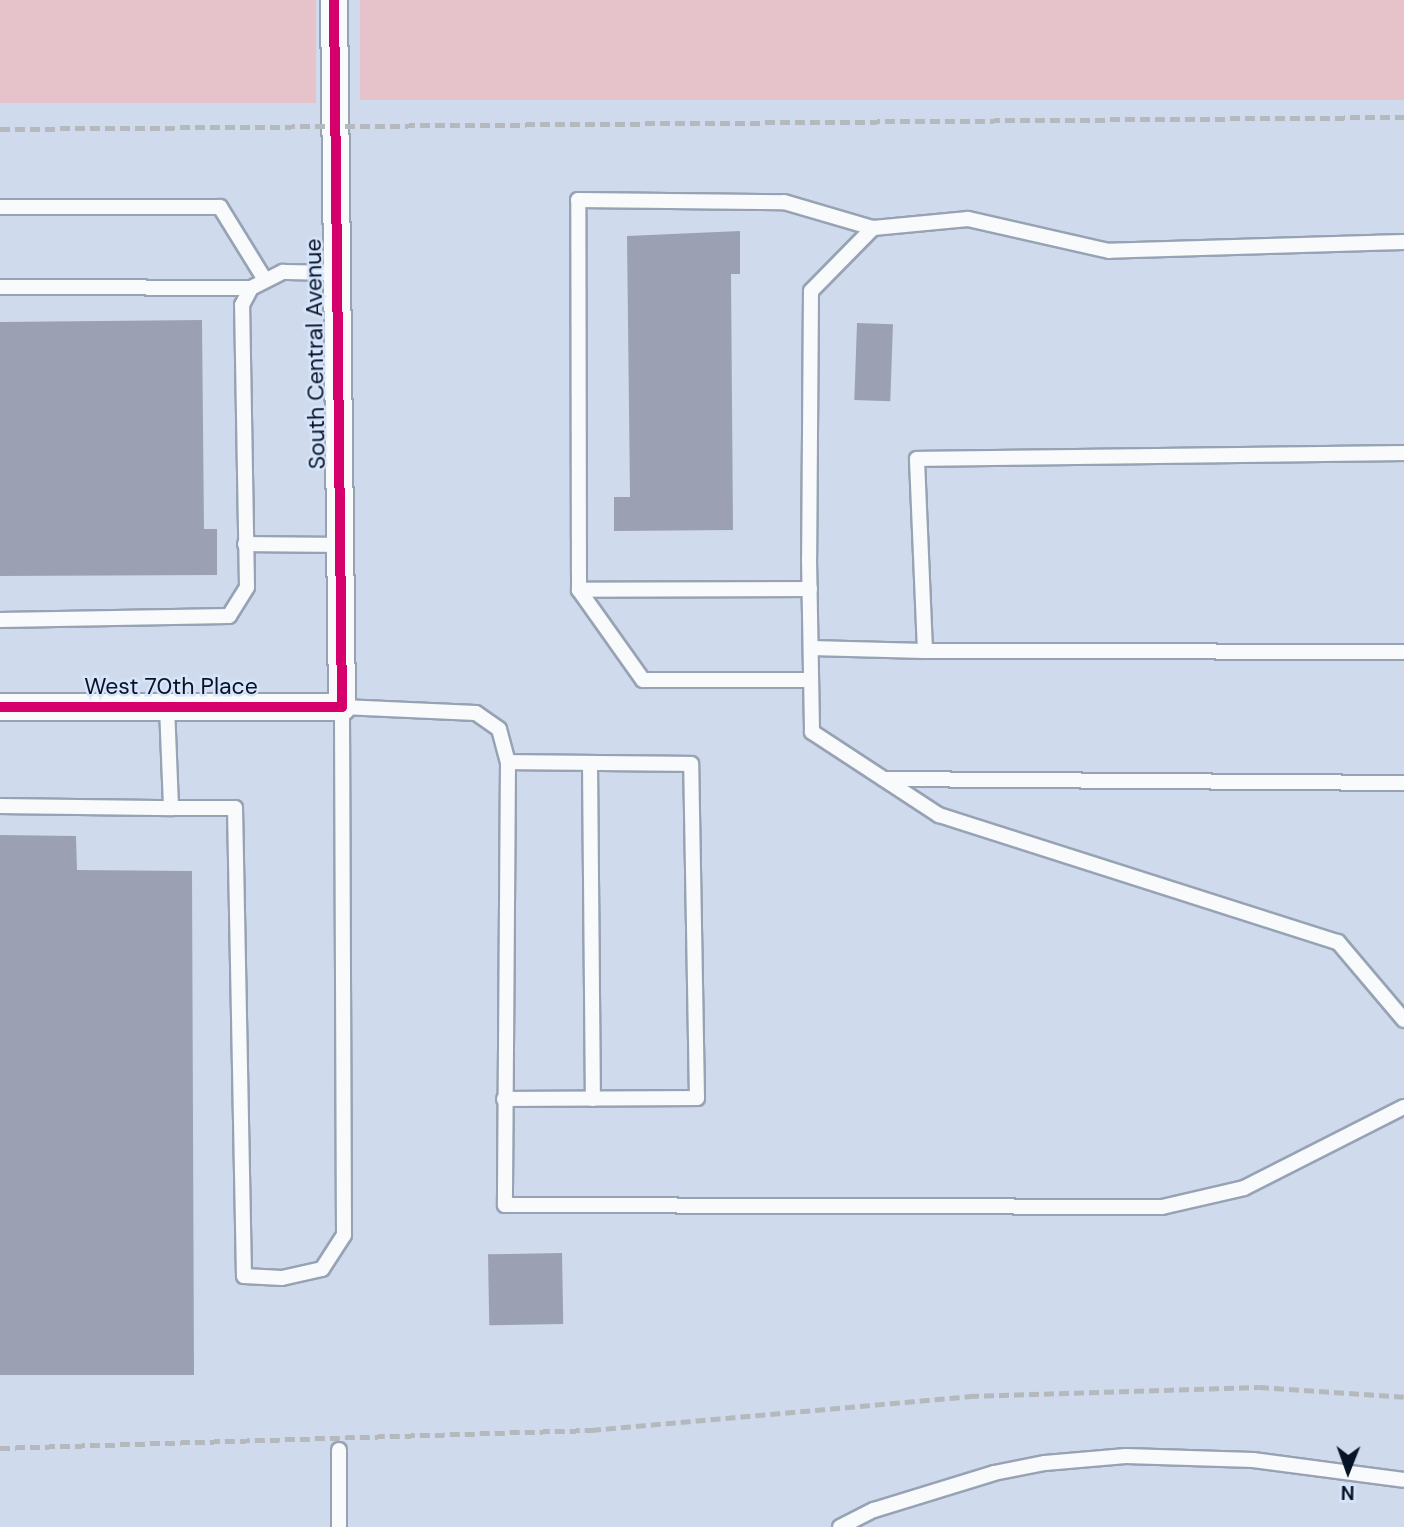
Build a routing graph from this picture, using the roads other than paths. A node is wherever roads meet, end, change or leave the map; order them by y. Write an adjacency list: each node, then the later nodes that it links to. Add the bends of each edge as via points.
1 (334, 0): 5 (street, South Central Avenue)
2 (0, 207): 6 (lane, via 220,207)
3 (873, 228): 4 (lane, via 968,219 1109,251); 12 (lane, via 811,291); 13 (lane, via 784,202 578,200)
4 (1404, 242)
5 (336, 273): 6 (lane, via 283,272); 11 (street, South Central Avenue)
6 (265, 279): 8 (lane)
7 (0, 288): 8 (lane)
8 (251, 288): 10 (lane, via 242,304)
9 (1404, 453): 16 (lane, via 917,459)
10 (245, 544): 11 (lane); 14 (lane, via 247,587 229,616)
11 (338, 545): 21 (street, South Central Avenue)
12 (810, 589): 13 (lane); 15 (lane)
13 (579, 590): 18 (lane, via 643,680)
14 (0, 620)
15 (811, 648): 16 (lane); 18 (lane)
16 (925, 651): 17 (lane)
17 (1404, 652)
18 (811, 681): 24 (lane, via 812,732)
19 (0, 707): 20 (street, West 70th Place)
20 (167, 707): 21 (street, West 70th Place); 27 (lane)
21 (342, 707): 22 (lane, via 476,713 499,729); 27 (lane, via 344,1235 322,1269 282,1278 244,1276 235,808)
22 (508, 762): 23 (lane); 29 (lane)
23 (590, 763): 30 (lane); 30 (lane, via 691,764 697,1098)
24 (884, 779): 25 (lane); 28 (lane, via 939,815 1338,942)
25 (1404, 783)
26 (0, 806): 27 (lane)
27 (171, 808)
28 (1404, 1020)
29 (505, 1099): 30 (lane); 31 (lane, via 505,1205 1162,1207 1244,1188)
30 (593, 1099)
31 (1404, 1107)
32 (339, 1450): 34 (lane)
33 (1404, 1480): 35 (lane, via 1253,1460 1126,1456 994,1473 874,1510)
34 (339, 1527)
35 (840, 1527)

